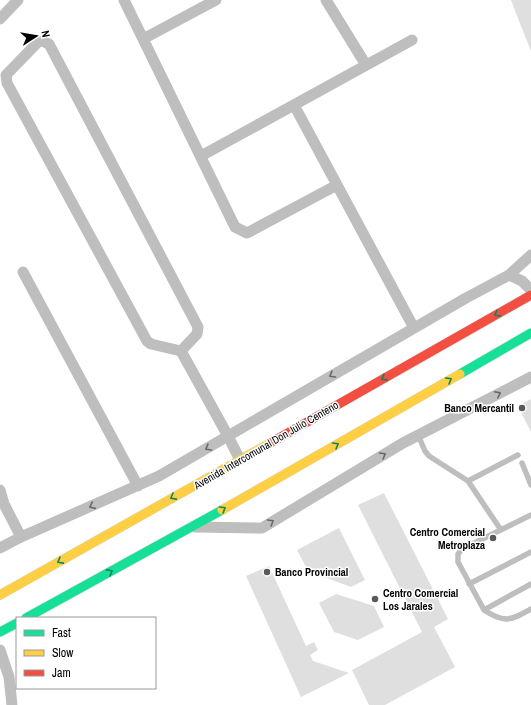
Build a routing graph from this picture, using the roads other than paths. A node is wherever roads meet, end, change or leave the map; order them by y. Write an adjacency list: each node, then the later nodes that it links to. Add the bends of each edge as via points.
1 (18, 0): 5 (street)
2 (124, 0): 6 (street)
3 (216, 0): 6 (street)
4 (326, 0): 8 (street)
5 (0, 19)
6 (143, 39): 10 (street)
7 (412, 40): 8 (street)
8 (366, 65): 9 (street)
9 (294, 105): 10 (street); 11 (street)
10 (201, 156): 11 (street, via 235,227 247,233)
11 (337, 185): 17 (street)
12 (531, 255): 14 (street)
13 (23, 272): 28 (street)
14 (509, 275): 15 (street, via 522,281); 17 (street)
15 (531, 290)
16 (531, 295): 24 (main road, Avenida Intercomunal Don Julio Centeno, one-way to 24)
17 (414, 328): 22 (street, one-way to 22)
18 (531, 333): 31 (main road, one-way to 18)
19 (181, 351): 19 (street, via 147,341 7,82 6,75 40,40 49,44 198,328 197,334); 22 (street)
20 (531, 377): 21 (street, one-way to 20)
21 (418, 435): 26 (lane, via 429,456); 31 (street, one-way to 21, via 262,528)
22 (228, 436): 24 (street); 28 (street, one-way to 28)
23 (518, 455): 26 (lane)
24 (240, 460): 38 (main road, Avenida Intercomunal Don Julio Centeno, one-way to 38)
25 (522, 463): 27 (lane)
26 (468, 481): 32 (lane)
27 (531, 485)
28 (138, 486): 33 (street, one-way to 33)
29 (0, 490): 33 (street, via 4,504)
30 (531, 515): 32 (lane)
31 (192, 527): 41 (main road, one-way to 31)
32 (501, 530): 36 (lane, via 462,549 458,554 458,562)
33 (21, 537): 34 (street)
34 (0, 548)
35 (531, 552): 36 (lane)
36 (469, 584): 40 (lane)
37 (531, 584): 40 (lane)
38 (0, 595)
39 (531, 609): 40 (lane, via 508,619)
40 (484, 610)
41 (28, 617)
42 (16, 624): 43 (main road)
43 (0, 632)
44 (0, 650): 45 (street, via 9,677)
45 (12, 705)

